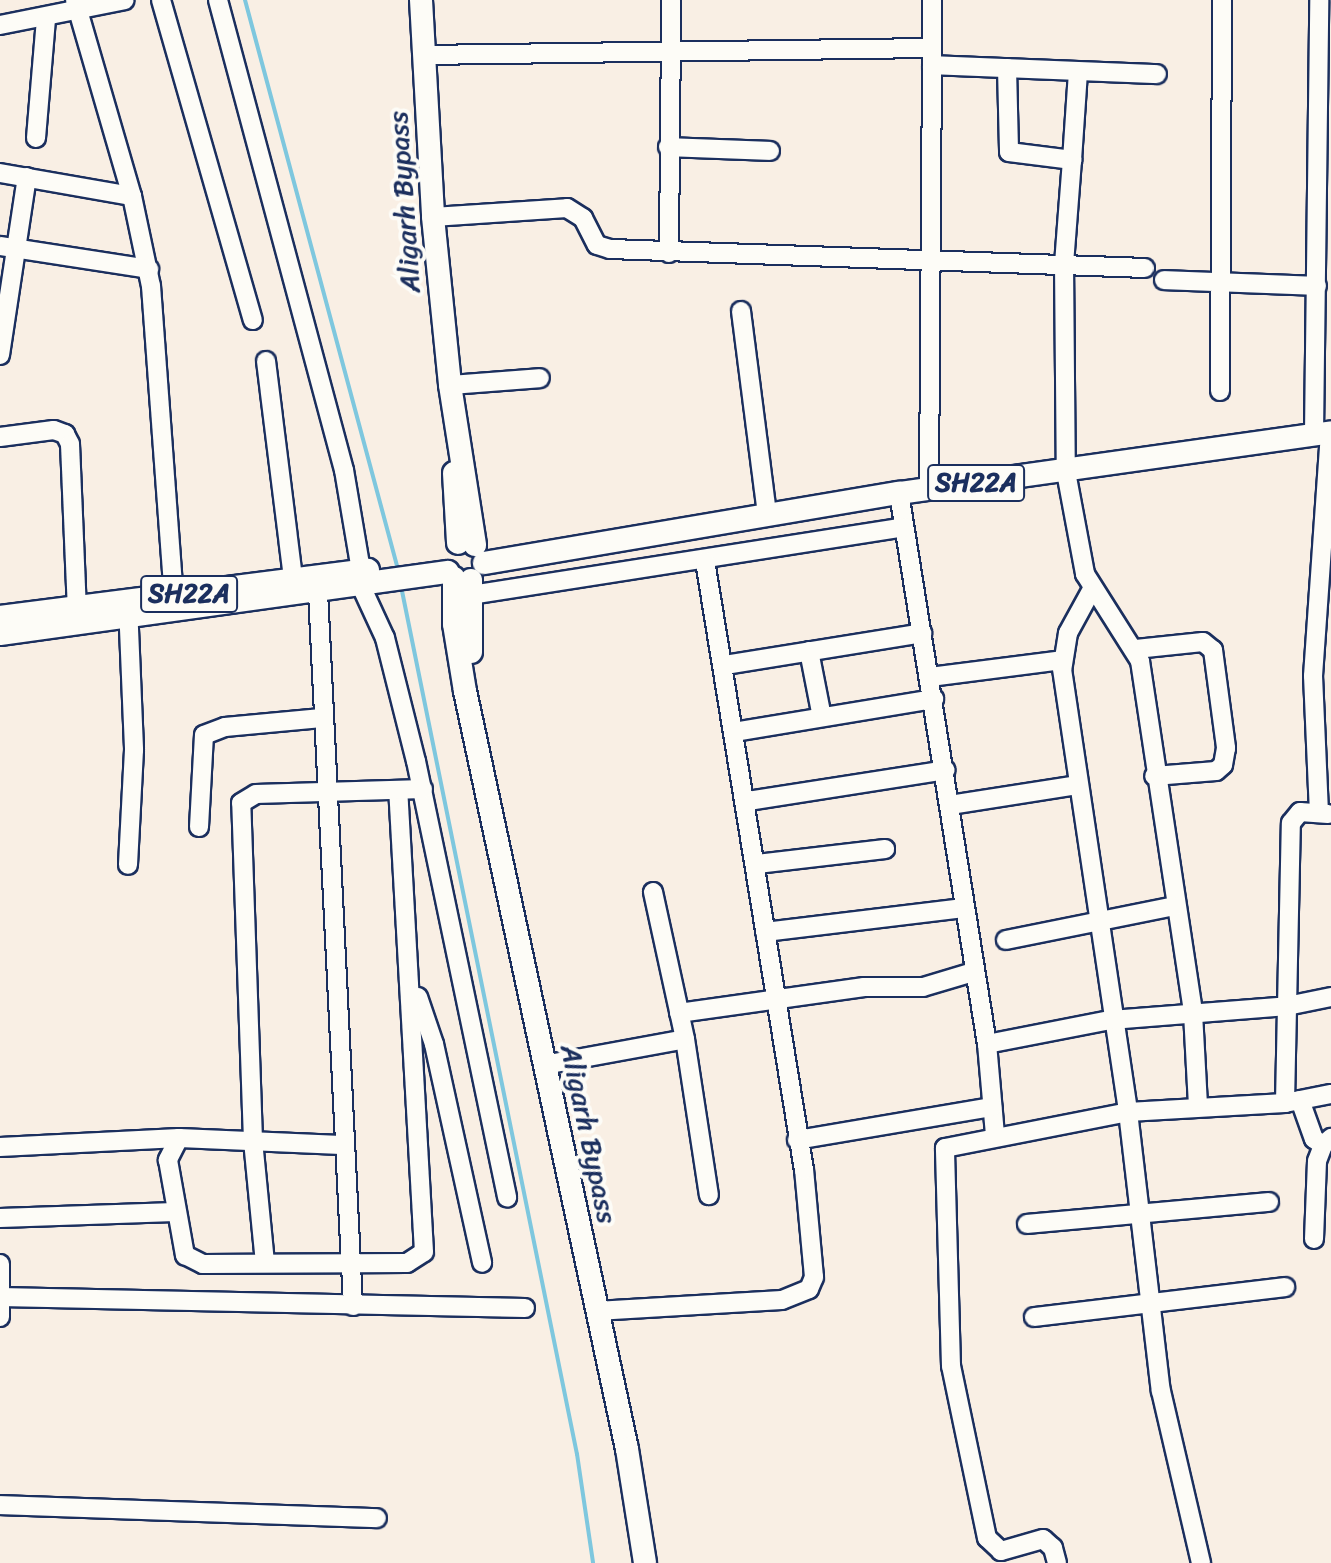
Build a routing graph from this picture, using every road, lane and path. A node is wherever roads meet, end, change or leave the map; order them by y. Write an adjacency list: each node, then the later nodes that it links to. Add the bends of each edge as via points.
1 (125, 0): 9 (street)
2 (161, 0): 36 (street)
3 (218, 0): 51 (street)
4 (421, 0): 13 (main road, Aligarh Bypass)
5 (671, 0): 12 (street)
6 (932, 0): 14 (street)
7 (1222, 0): 32 (street)
8 (1319, 0): 34 (street)
9 (77, 6): 10 (street); 24 (street)
10 (46, 18): 11 (street); 18 (street)
11 (0, 25)
12 (673, 52): 13 (street); 14 (street); 19 (street)
13 (423, 55): 25 (main road, Aligarh Bypass)
14 (932, 57): 15 (street); 28 (street)
15 (1007, 68): 16 (street); 21 (street, via 1009,152)
16 (1078, 72): 17 (street); 21 (street)
17 (1157, 74)
18 (36, 138)
19 (668, 147): 20 (street); 27 (street)
20 (770, 151)
21 (1072, 160): 29 (street)
22 (0, 173): 23 (street)
23 (27, 177): 24 (street); 26 (street)
24 (132, 196): 31 (street)
25 (433, 217): 27 (street, via 567,208 583,218 597,245); 41 (main road, Aligarh Bypass)
26 (7, 247): 31 (street); 37 (street)
27 (669, 253): 28 (street)
28 (930, 260): 29 (street); 45 (street)
29 (1064, 263): 30 (street); 44 (street)
30 (1145, 268)
31 (149, 269): 55 (street)
32 (1219, 279): 33 (street); 34 (street); 40 (street)
33 (1164, 280)
34 (1322, 282): 42 (street)
35 (741, 311): 47 (street)
36 (253, 320)
37 (0, 355)
38 (266, 361): 52 (street)
39 (540, 378): 41 (street)
40 (1220, 391)
41 (452, 392): 50 (main road, Aligarh Bypass)
42 (1325, 433): 44 (main road, SH22A); 78 (street, via 1313,676)
43 (0, 437): 56 (street, via 54,430 65,434 70,444)
44 (1066, 472): 45 (main road, SH22A); 53 (street, via 1079,558)
45 (929, 489): 46 (main road, SH22A)
46 (899, 493): 47 (main road, SH22A); 48 (street)
47 (767, 514): 50 (main road, SH22A)
48 (904, 527): 49 (street); 59 (street)
49 (705, 561): 50 (street); 64 (street)
50 (459, 566): 51 (main road, SH22A); 99 (main road, Aligarh Bypass, via 473,717)
51 (369, 577): 52 (main road, SH22A); 54 (main road, SH22A); 74 (street)
52 (293, 579): 55 (main road, SH22A)
53 (1091, 591): 61 (street); 63 (street, via 1068,633)
54 (318, 592): 57 (main road, SH22A); 68 (street)
55 (174, 596): 57 (main road, SH22A)
56 (77, 608): 57 (main road, SH22A); 58 (main road, SH22A)
57 (128, 610): 60 (main road, SH22A); 82 (street, via 134,750)
58 (0, 617)
59 (922, 633): 62 (street); 65 (street)
60 (0, 634)
61 (1136, 649): 71 (street); 71 (street, via 1203,642 1213,650 1226,758 1216,771)
62 (809, 651): 64 (street); 67 (street)
63 (1062, 660): 65 (street); 72 (street)
64 (725, 665): 69 (street)
65 (930, 677): 66 (street)
66 (934, 699): 67 (street); 70 (street)
67 (822, 717): 69 (street)
68 (322, 718): 73 (street); 79 (street, via 225,727 204,735)
69 (734, 732): 76 (street)
70 (946, 770): 76 (street); 77 (street)
71 (1154, 776): 84 (street)
72 (1078, 785): 77 (street); 86 (street)
73 (325, 789): 75 (street); 107 (street, via 247,797 239,811); 110 (street, via 338,954)
74 (423, 789): 75 (street); 113 (street)
75 (398, 791): 90 (street)
76 (748, 801): 81 (street)
77 (950, 805): 85 (street)
78 (1325, 814): 93 (street, via 1300,812 1291,823)
79 (199, 827)
80 (885, 849): 81 (street)
81 (757, 864): 87 (street)
82 (128, 865)
83 (653, 892): 94 (street)
84 (1175, 906): 86 (street); 95 (street)
85 (962, 908): 87 (street); 89 (street)
86 (1097, 920): 88 (street); 96 (street)
87 (765, 932): 92 (street)
88 (1006, 940)
89 (973, 972): 92 (street, via 923,987 864,987); 98 (street)
90 (411, 979): 120 (street, via 416,1171 424,1252 407,1263); 122 (street, via 434,1044)
91 (1331, 997): 93 (street)
92 (777, 1003): 94 (street); 108 (street)
93 (1287, 1006): 95 (street); 101 (street)
94 (679, 1013): 97 (street)
95 (1193, 1013): 96 (street); 102 (street)
96 (1111, 1020): 98 (street); 104 (street)
97 (685, 1039): 99 (street); 112 (street)
98 (987, 1044): 103 (street)
99 (544, 1065): 129 (main road, Aligarh Bypass)
100 (1331, 1094): 101 (street)
101 (1293, 1101): 102 (street); 109 (street, via 1309,1132)
102 (1198, 1106): 104 (street)
103 (992, 1107): 105 (street); 108 (street)
104 (1128, 1112): 105 (street); 116 (street)
105 (995, 1135): 135 (street, via 955,1142 942,1157 951,1366 987,1538 1001,1551 1043,1539 1053,1548)
106 (179, 1138): 107 (street); 111 (street); 115 (street, via 168,1160)
107 (253, 1140): 110 (street); 121 (street)
108 (797, 1140): 129 (street, via 809,1206 814,1277 809,1289 782,1300)
109 (1327, 1142): 119 (street, via 1317,1161)
110 (341, 1145): 120 (street)
111 (0, 1147)
112 (709, 1195)
113 (507, 1198)
114 (1269, 1202): 116 (street)
115 (175, 1212): 117 (street); 121 (street, via 189,1260)
116 (1141, 1214): 118 (street); 126 (street)
117 (0, 1218)
118 (1027, 1224)
119 (1314, 1239)
120 (349, 1261): 121 (street); 127 (street)
121 (265, 1263)
122 (482, 1263)
123 (0, 1264): 125 (street)
124 (1285, 1287): 126 (street)
125 (1, 1297): 127 (street); 130 (street)
126 (1152, 1303): 131 (street); 136 (street, via 1170,1448)
127 (353, 1306): 128 (street)
128 (525, 1308)
129 (596, 1311): 134 (main road, Aligarh Bypass)
130 (0, 1317)
131 (1034, 1317)
132 (0, 1505): 133 (street)
133 (377, 1518)
134 (645, 1563)
135 (1057, 1563)
136 (1201, 1563)

